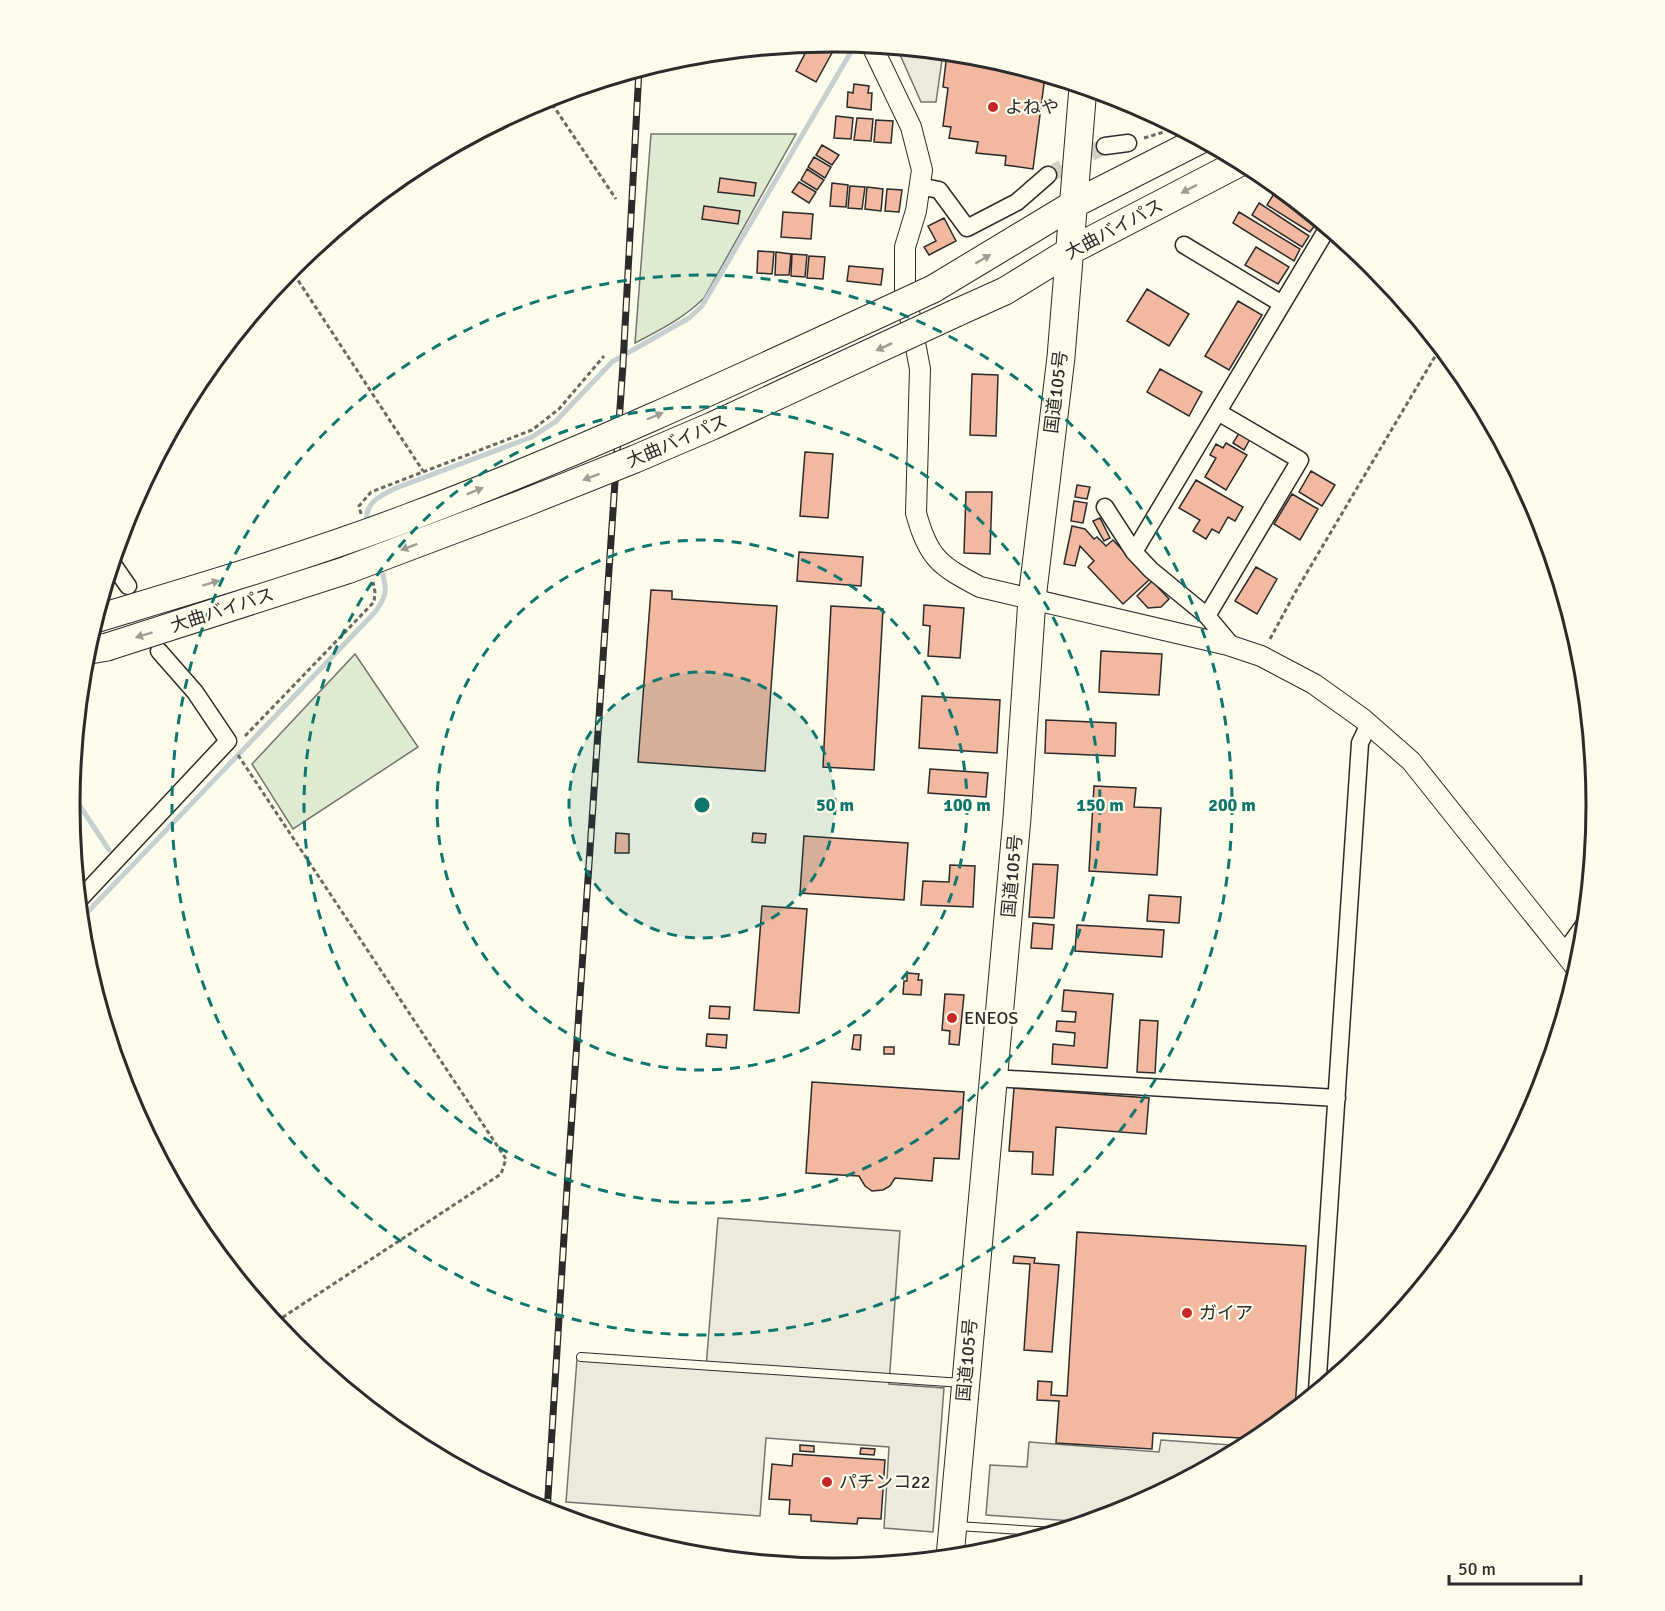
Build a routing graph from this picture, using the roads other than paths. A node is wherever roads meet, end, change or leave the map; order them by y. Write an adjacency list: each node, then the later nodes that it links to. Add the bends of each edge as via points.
1 (876, 54): 8 (street, via 911,128 922,170)
2 (1082, 95): 9 (highway, 国道105号)
3 (1128, 143): 5 (street)
4 (1192, 144): 9 (highway, 大曲バイパス)
5 (1105, 146)
6 (1232, 167): 12 (highway, 大曲バイパス, one-way to 12)
7 (1048, 175): 8 (street, via 1017,202 967,228 939,190)
8 (920, 186): 19 (street, via 905,247 905,290 920,369 916,513 921,534 932,554 950,571 980,586)
9 (1074, 204): 12 (highway, 国道105号); 20 (highway, 大曲バイパス, one-way to 9, bridge, via 272,565 420,513 659,414 933,289)
10 (1324, 235): 13 (street)
11 (1184, 245): 13 (street)
12 (1070, 251): 19 (highway, 国道105号); 23 (highway, 大曲バイパス, one-way to 23, bridge, via 1005,291 712,426 553,492 347,570)
13 (1282, 304): 14 (street)
14 (1218, 412): 16 (street); 21 (street, via 1300,460)
15 (1105, 507): 16 (street)
16 (1134, 552): 21 (street)
17 (117, 570): 18 (street)
18 (128, 586)
19 (1032, 599): 22 (street); 30 (highway, 国道105号)
20 (104, 615)
21 (1207, 616): 22 (street)
22 (1233, 647): 25 (street, via 1261,656 1314,684)
23 (96, 649)
24 (159, 651): 26 (street, via 195,692 228,741)
25 (1369, 724): 28 (street, via 1411,761); 31 (street, via 1360,743)
26 (85, 894)
27 (1573, 941): 28 (street)
28 (1564, 953): 29 (street)
29 (1569, 960)
30 (993, 1078): 31 (street); 34 (highway, 国道105号)
31 (1337, 1098): 33 (street)
32 (581, 1357): 34 (lane)
33 (1318, 1381)
34 (966, 1383): 35 (highway, 国道105号)
35 (953, 1525): 36 (lane); 37 (highway, 国道105号)
36 (1035, 1531)
37 (951, 1549)

